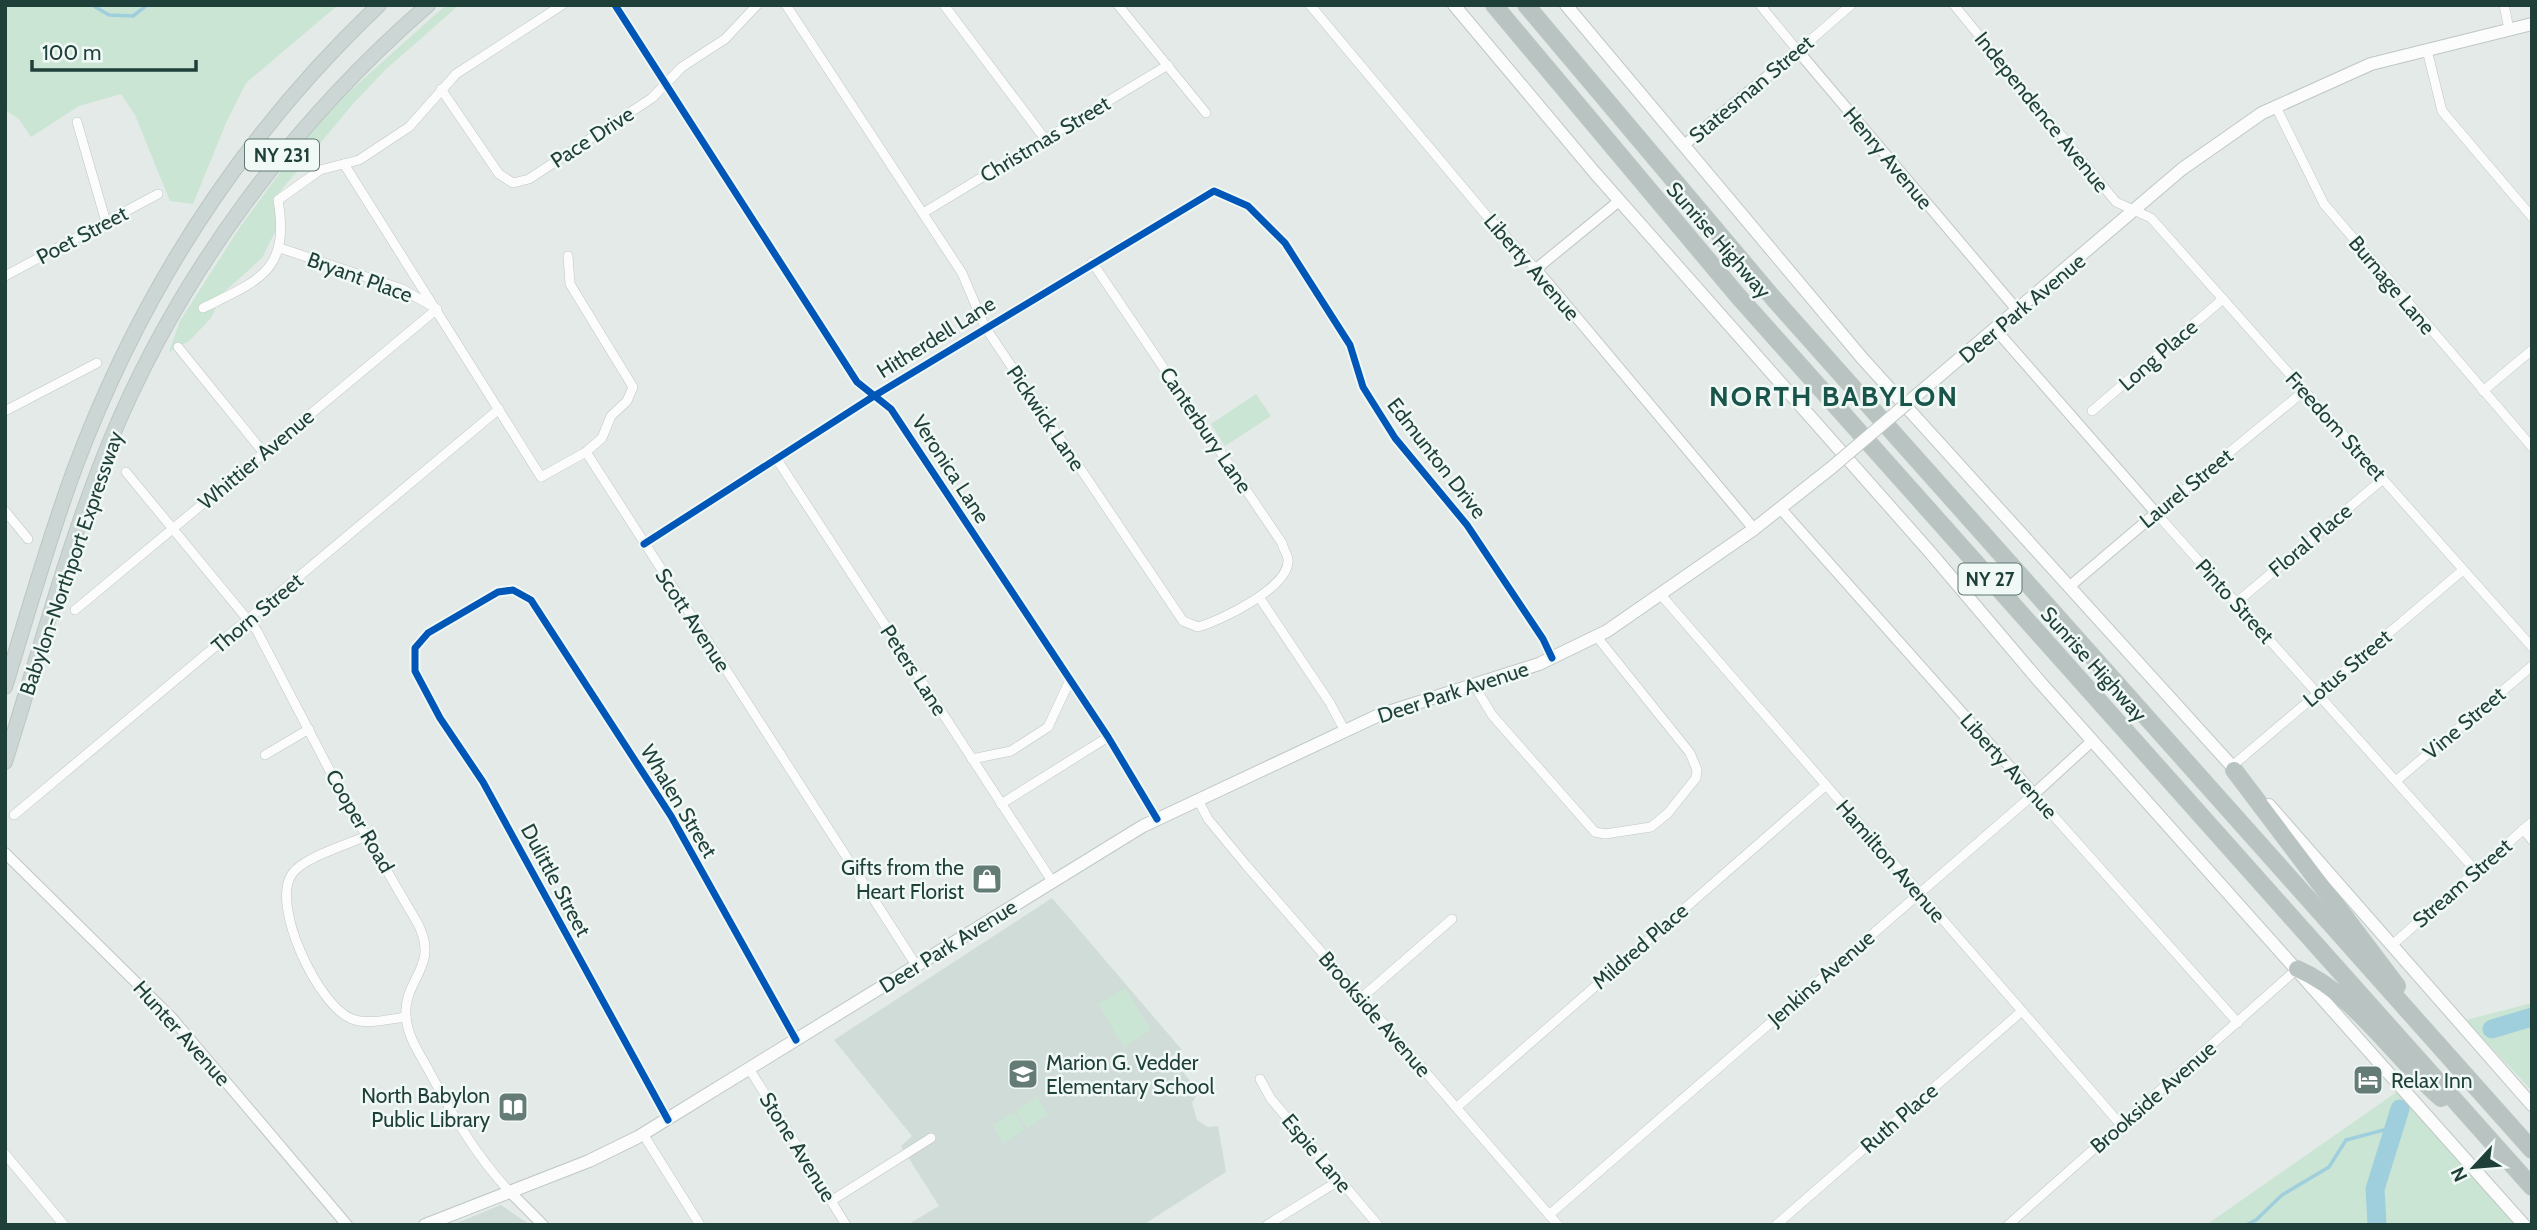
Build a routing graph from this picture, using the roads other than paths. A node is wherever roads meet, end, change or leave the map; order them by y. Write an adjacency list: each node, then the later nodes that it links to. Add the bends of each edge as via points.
1 (379, 5): 85 (main road, Babylon-Northport Expressway / NY 231, via 269,124 215,197 150,301 76,464)
2 (428, 5): 93 (main road, Babylon-Northport Expressway / NY 231, via 371,57 290,146 218,242 165,328 100,466)
3 (562, 5): 24 (street, via 456,74)
4 (615, 5): 23 (street, Veronica Lane)
5 (757, 5): 23 (street, Pace Drive, via 725,39 682,66)
6 (786, 5): 35 (street, Pickwick Lane)
7 (944, 5): 28 (street)
8 (1118, 5): 22 (street)
9 (1311, 5): 41 (street, Liberty Avenue)
10 (1454, 5): 33 (main road)
11 (1494, 5): 128 (highway, Sunrise Highway / NY 27, via 1738,296)
12 (1526, 5): 118 (highway, Sunrise Highway / NY 27, via 1774,299)
13 (1566, 5): 29 (main road, Sunrise Highway)
14 (1760, 5): 21 (street, Henry Avenue)
15 (1851, 5): 21 (street, Statesman Street)
16 (1954, 5): 34 (street, Independence Avenue, via 2116,202)
17 (2504, 5): 19 (street)
18 (2532, 24): 19 (main road, Deer Park Avenue)
19 (2509, 29): 20 (main road, Deer Park Avenue)
20 (2427, 50): 25 (main road, Deer Park Avenue, via 2371,65); 36 (street, via 2442,111)
21 (1798, 51): 29 (street, Statesman Street); 46 (street, Henry Avenue)
22 (1168, 65): 26 (street); 28 (street, Christmas Street)
23 (666, 83): 24 (street, Pace Drive, via 652,98 529,179 513,183 499,174); 54 (street, Veronica Lane, via 857,382)
24 (441, 89): 30 (street, via 409,127 359,160)
25 (2276, 107): 34 (main road, Deer Park Avenue, via 2225,136); 53 (street, Burnage Lane, via 2324,204)
26 (1206, 113)
27 (77, 122): 37 (street)
28 (1045, 139): 35 (street, Christmas Street)
29 (1684, 145): 72 (main road, Sunrise Highway, via 1855,350)
30 (344, 164): 38 (street, Bryant Place, via 320,170 278,200); 45 (street)
31 (1214, 191): 40 (street, Hitherdell Lane); 81 (street, Edmunton Drive, via 1248,206 1285,243 1350,345 1363,387 1395,438 1471,530)
32 (158, 194): 37 (street, Poet Street)
33 (1619, 201): 41 (street); 90 (main road)
34 (2136, 211): 43 (street, Freedom Street, via 2151,218); 46 (main road, Deer Park Avenue)
35 (923, 213): 47 (street, Pickwick Lane, via 962,273)
36 (2532, 217)
37 (106, 222): 42 (street, Poet Street)
38 (280, 248): 44 (street, Bryant Place, via 261,275); 45 (street, Bryant Place, via 402,289)
39 (568, 256): 60 (street, via 570,284 633,387 627,401 611,416 602,438)
40 (1092, 262): 47 (street, Hitherdell Lane); 74 (street, Canterbury Lane, via 1282,543 1288,560 1284,575)
41 (1536, 269): 68 (street, Liberty Avenue)
42 (5, 276)
43 (2223, 299): 52 (street, Freedom Street); 57 (street, Long Place)
44 (203, 307)
45 (437, 309): 55 (street); 59 (street, Whittier Avenue)
46 (2018, 311): 48 (main road, Deer Park Avenue)
47 (985, 327): 54 (street, Hitherdell Lane); 74 (street, Pickwick Lane, via 1183,621 1198,627 1213,623)
48 (1996, 330): 64 (main road, Deer Park Avenue, bridge); 66 (street, Pinto Street)
49 (178, 347): 59 (street)
50 (2532, 350): 53 (street)
51 (97, 363): 56 (street)
52 (2304, 391): 63 (street, Freedom Street); 66 (street, Laurel Street)
53 (2483, 391): 58 (street, Burnage Lane)
54 (873, 396): 61 (street, Hitherdell Lane); 83 (street, Veronica Lane, via 891,409)
55 (499, 410): 60 (street, via 541,477); 77 (street, Thorn Street)
56 (5, 411)
57 (2092, 411)
58 (2532, 447)
59 (263, 452): 67 (street, Whittier Avenue)
60 (586, 452): 70 (street, Scott Avenue)
61 (776, 458): 70 (street, Hitherdell Lane); 92 (street, Peters Lane)
62 (126, 472): 67 (street, Cooper Road)
63 (2383, 479): 71 (street, Freedom Street); 75 (street, Floral Place)
64 (1781, 509): 68 (main road, Deer Park Avenue); 97 (street, Liberty Avenue)
65 (5, 511): 69 (street)
66 (2156, 513): 72 (street, Laurel Street); 75 (street, Pinto Street)
67 (173, 528): 76 (street, Whittier Avenue); 77 (street, Cooper Road)
68 (1754, 529): 73 (main road, Deer Park Avenue)
69 (28, 539)
70 (644, 544): 112 (street, Scott Avenue)
71 (2463, 570): 79 (street, Freedom Street); 86 (street, Lotus Street)
72 (2070, 586): 94 (main road, Sunrise Highway)
73 (1661, 596): 78 (main road, Deer Park Avenue); 96 (street, Hamilton Avenue)
74 (1259, 597): 88 (street)
75 (2237, 602): 86 (street, Pinto Street)
76 (75, 610)
77 (249, 620): 87 (street, Cooper Road); 100 (street, Thorn Street)
78 (1597, 636): 81 (main road, Deer Park Avenue); 84 (street, via 1690,753 1697,770 1691,786 1651,827 1595,832 1492,715)
79 (2532, 647)
80 (413, 659): 119 (street, Whalen Street, via 417,643 428,633 494,594 517,591 531,600 666,810); 124 (street, Dulittle Street, via 436,710 483,782)
81 (1552, 659): 84 (main road, Deer Park Avenue)
82 (2532, 666): 95 (street, Vine Street)
83 (1070, 680): 89 (street, Veronica Lane); 92 (street, via 1048,727 1011,751)
84 (1474, 685): 88 (main road, Deer Park Avenue, via 1403,706)
85 (5, 687)
86 (2318, 693): 94 (street, Lotus Street); 95 (street, Pinto Street)
87 (309, 729): 91 (street); 104 (street, Cooper Road)
88 (1345, 731): 98 (main road, Deer Park Avenue)
89 (1108, 737): 99 (street); 101 (street, Veronica Lane)
90 (2092, 741): 97 (street, Jenkins Avenue); 113 (main road)
91 (265, 755)
92 (972, 759): 99 (street, Peters Lane)
93 (5, 762)
94 (2232, 768): 111 (main road, Sunrise Highway); 118 (highway, via 2382,965)
95 (2397, 780): 107 (street, Pinto Street)
96 (1825, 786): 109 (street, Hamilton Avenue); 123 (street, Mildred Place)
97 (2034, 794): 109 (street, Jenkins Avenue); 117 (street, Liberty Avenue)
98 (1198, 800): 101 (main road, Deer Park Avenue); 114 (street, Brookside Avenue, via 1208,819)
99 (1001, 804): 108 (street, Peters Lane)
100 (14, 815)
101 (1157, 819): 108 (main road, Deer Park Avenue)
102 (2532, 822): 103 (street, Stream Street)
103 (2523, 830): 105 (street); 107 (street, Stream Street)
104 (369, 835): 116 (street, Cooper Road, via 426,944 425,962 407,1003); 116 (street, via 296,869 287,885 287,901 305,965 340,1010 355,1020)
105 (2532, 840)
106 (5, 853): 137 (street, Hunter Avenue, via 171,1017)
107 (2476, 871): 111 (street, Stream Street)
108 (1052, 881): 112 (main road, Deer Park Avenue)
109 (1919, 894): 115 (street, Hamilton Avenue); 135 (street, Jenkins Avenue)
110 (1452, 919): 114 (street)
111 (2392, 945): 122 (main road, Sunrise Highway)
112 (916, 965): 119 (main road, Deer Park Avenue)
113 (2297, 969): 117 (street, Brookside Avenue); 128 (highway, via 2316,977 2359,1015 2421,1080); 147 (main road)
114 (1360, 999): 123 (street, Brookside Avenue)
115 (2022, 1011): 125 (street, Hamilton Avenue); 145 (street, Ruth Place)
116 (406, 1017): 133 (street, via 414,1043 461,1129)
117 (2238, 1023): 125 (street, Brookside Avenue)
118 (2429, 1035): 129 (highway, Sunrise Highway / NY 27)
119 (796, 1040): 120 (main road, Deer Park Avenue)
120 (750, 1070): 124 (main road, Deer Park Avenue); 134 (street, Stone Avenue)
121 (1260, 1079): 131 (street, Espie Lane)
122 (2532, 1105)
123 (1457, 1107): 135 (street, Brookside Avenue)
124 (668, 1120): 126 (main road, Deer Park Avenue)
125 (2121, 1125): 146 (street, Brookside Avenue)
126 (643, 1134): 133 (main road, Deer Park Avenue); 140 (street)
127 (931, 1138): 134 (street)
128 (2495, 1146): 132 (highway, Sunrise Highway / NY 27)
129 (2532, 1150)
130 (5, 1154): 136 (street)
131 (1339, 1180): 142 (street); 143 (street, Espie Lane)
132 (2532, 1187)
133 (510, 1192): 138 (main road, Deer Park Avenue); 139 (street)
134 (831, 1201): 141 (street, Stone Avenue)
135 (1549, 1215): 144 (street, Brookside Avenue)
136 (64, 1225)
137 (347, 1225)
138 (425, 1225)
139 (543, 1225)
140 (700, 1225)
141 (846, 1225)
142 (1267, 1225)
143 (1378, 1225)
144 (1558, 1225)
145 (1776, 1225)
146 (2008, 1225)
147 (2524, 1225)

